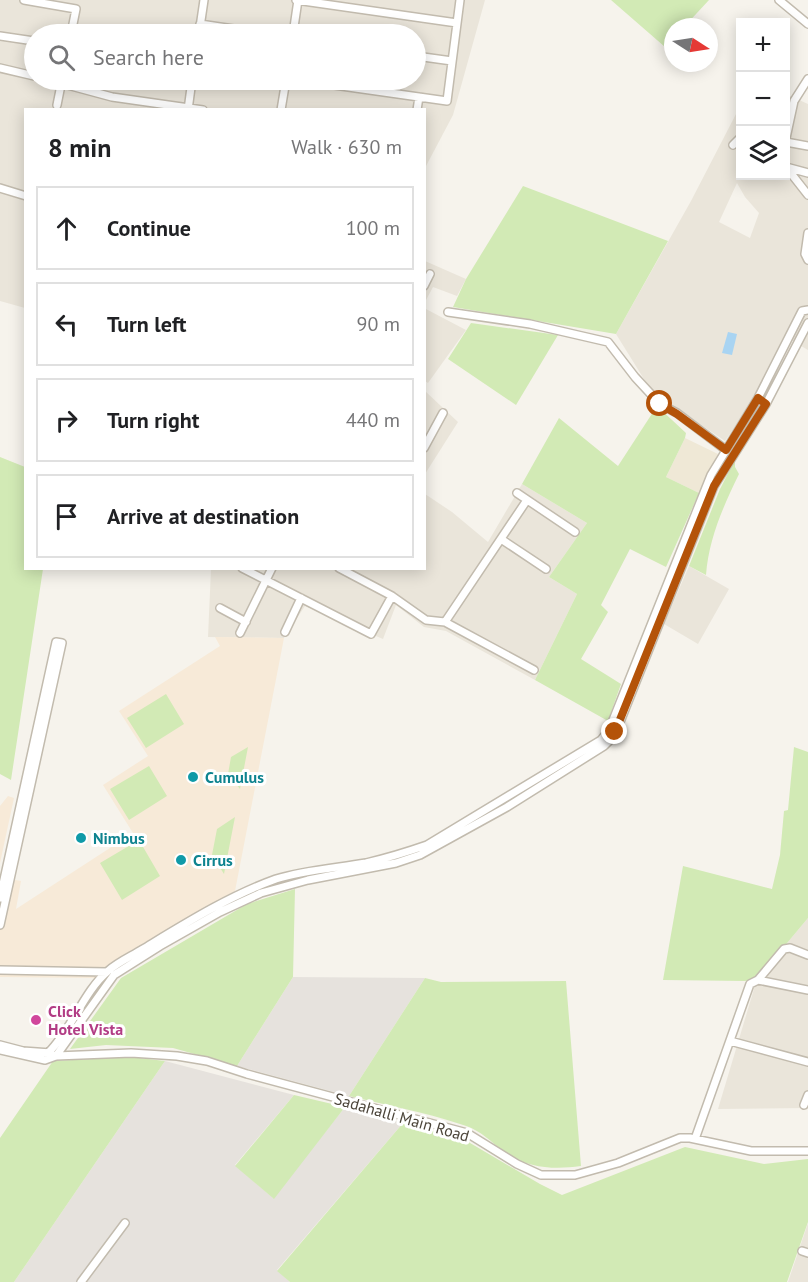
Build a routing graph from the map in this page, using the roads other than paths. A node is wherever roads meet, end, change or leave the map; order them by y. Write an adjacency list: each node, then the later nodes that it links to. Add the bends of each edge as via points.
1 (24, 0): 7 (street, via 76,9)
2 (204, 0): 8 (street)
3 (297, 0): 6 (street); 9 (street)
4 (464, 0): 6 (street)
5 (779, 0): 10 (street)
6 (457, 23): 14 (street)
7 (73, 24)
8 (200, 24)
9 (294, 24)
10 (808, 24)
11 (0, 36): 12 (street)
12 (24, 40)
13 (426, 57): 14 (street)
14 (452, 61): 23 (street, via 447,101)
15 (0, 68): 16 (street)
16 (24, 74)
17 (808, 79): 28 (street, via 794,101)
18 (60, 90): 24 (street)
19 (90, 90): 25 (street)
20 (191, 90): 25 (street)
21 (284, 90): 26 (street)
22 (370, 90): 23 (street)
23 (419, 97): 27 (street)
24 (57, 105)
25 (188, 108)
26 (281, 108)
27 (417, 108)
28 (789, 126)
29 (790, 141): 30 (street)
30 (808, 147)
31 (808, 173): 34 (street, via 786,167)
32 (0, 188): 33 (street)
33 (24, 195)
34 (808, 195)
35 (808, 233): 36 (street)
36 (808, 260)
37 (430, 274): 38 (street)
38 (426, 282)
39 (808, 310): 42 (street, via 802,311)
40 (448, 312): 46 (street, via 530,324 608,342 660,404)
41 (808, 323): 43 (street)
42 (758, 398): 43 (street); 46 (street)
43 (766, 404): 66 (street, via 714,486 611,739 597,751)
44 (443, 413): 45 (street)
45 (426, 444)
46 (726, 450): 66 (street, via 711,476 609,730 595,744)
47 (517, 493): 48 (street)
48 (527, 500): 49 (street); 50 (street)
49 (575, 532)
50 (501, 539): 51 (street); 62 (street)
51 (546, 569)
52 (246, 570): 57 (street)
53 (271, 570): 57 (street)
54 (343, 570): 56 (street)
55 (360, 570): 56 (street)
56 (356, 577): 58 (street)
57 (266, 581): 59 (street); 61 (street)
58 (392, 596): 59 (street, via 371,634); 62 (street, via 426,620)
59 (301, 598): 63 (street)
60 (220, 608): 61 (street)
61 (246, 622): 64 (street)
62 (445, 622): 65 (street)
63 (285, 632)
64 (240, 633)
65 (534, 670)
66 (485, 815): 70 (street, via 428,845 401,854 277,879 228,900)
67 (0, 898): 68 (street, via 59,642)
68 (0, 925)
69 (808, 955): 73 (street, via 784,949)
70 (135, 957): 72 (street); 79 (street, via 114,975)
71 (0, 970): 72 (street)
72 (107, 972): 78 (street)
73 (758, 980): 74 (street); 75 (street, via 750,984)
74 (808, 990)
75 (730, 1041): 80 (street); 83 (street)
76 (0, 1045): 78 (street)
77 (0, 1050): 79 (street, Sadahalli Main Road, via 45,1060)
78 (49, 1052): 79 (street)
79 (56, 1056): 83 (street, Sadahalli Main Road, via 131,1053 207,1061 467,1133 541,1174 575,1175 618,1163 674,1140)
80 (808, 1062)
81 (808, 1095): 82 (street)
82 (804, 1105)
83 (695, 1139): 84 (street, Sadahalli Main Road, via 751,1150)
84 (808, 1151)
85 (125, 1223): 86 (street)
86 (81, 1282)

